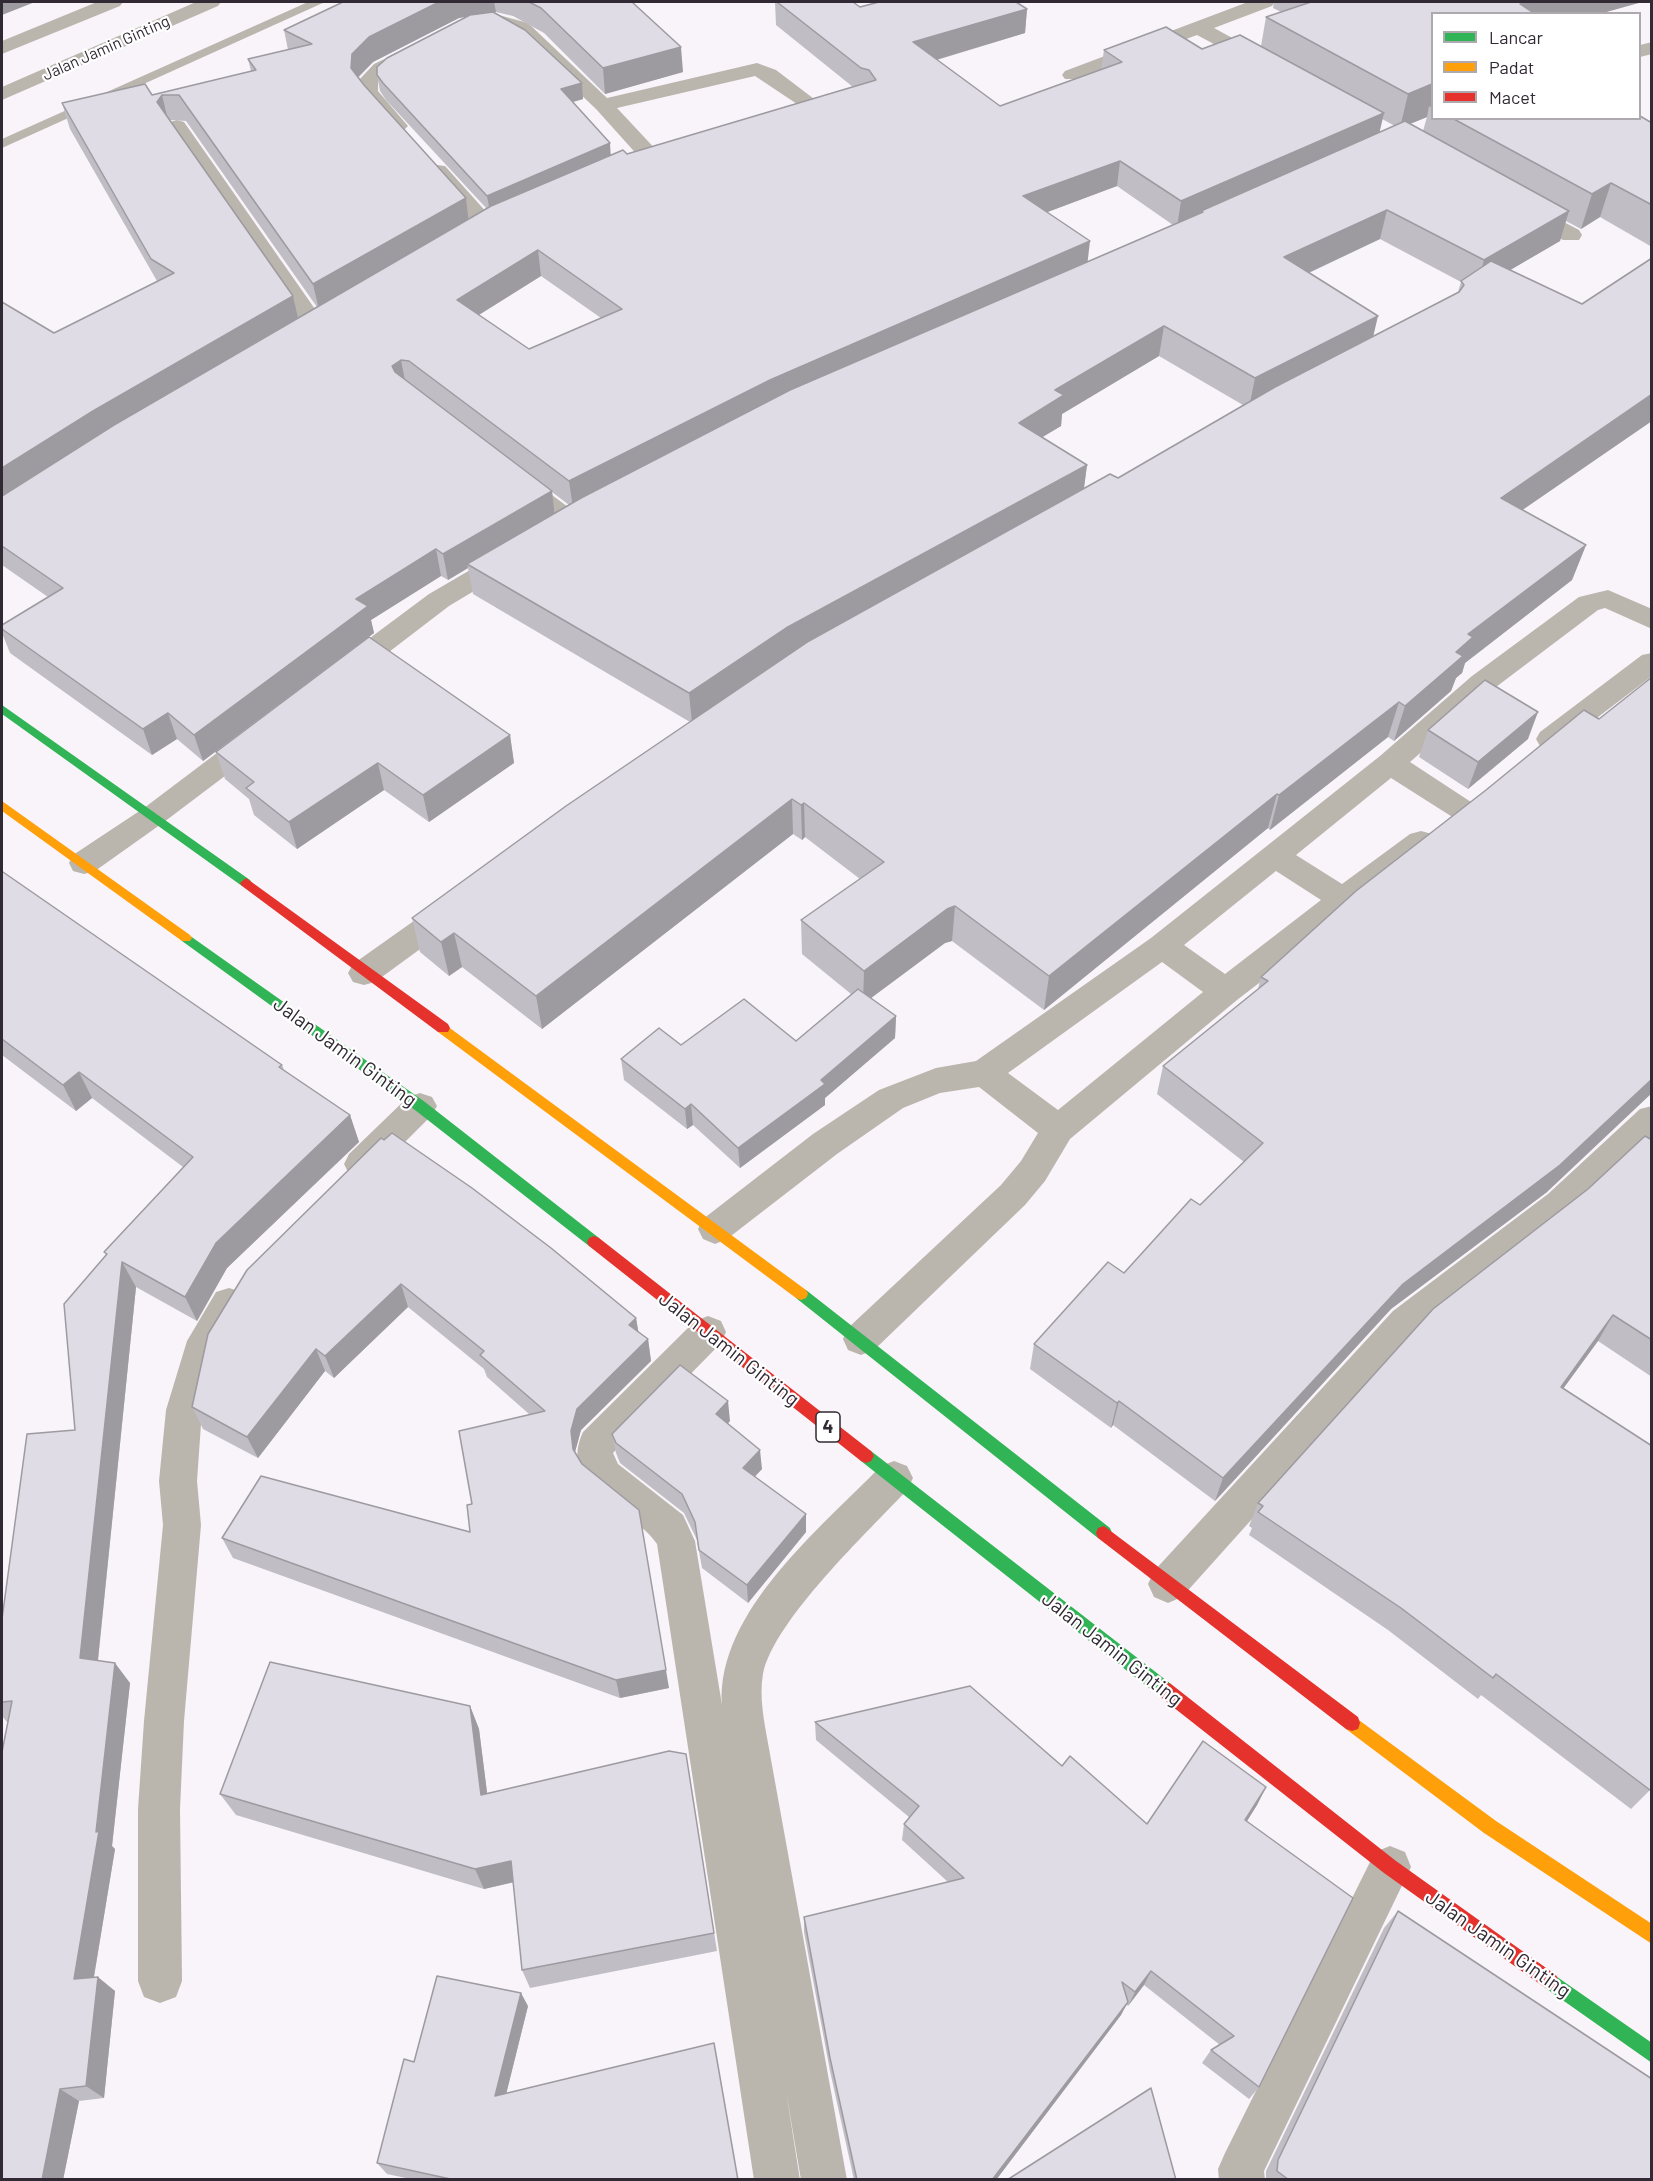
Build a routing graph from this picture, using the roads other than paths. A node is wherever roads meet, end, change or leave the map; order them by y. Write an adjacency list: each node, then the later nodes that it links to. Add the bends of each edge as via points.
1 (113, 2): 6 (street)
2 (211, 2): 9 (street, Jalan Jamin Ginting)
3 (318, 2): 14 (lane)
4 (1265, 2): 5 (street)
5 (1197, 27): 7 (street); 8 (street)
6 (2, 48)
7 (1278, 71)
8 (1072, 75)
9 (2, 94)
10 (603, 105): 11 (street, via 752,69 769,74 826,107); 13 (street, via 521,27 495,20 467,24 381,68 368,81 369,92); 16 (street)
11 (760, 123)
12 (177, 126): 22 (street)
13 (408, 139)
14 (2, 144)
15 (671, 147): 16 (street)
16 (649, 154): 18 (street)
17 (424, 156): 20 (street, via 476,231)
18 (627, 163)
19 (1501, 195): 21 (street)
20 (529, 206)
21 (1571, 235)
22 (314, 324)
23 (519, 478): 24 (lane)
24 (575, 521)
25 (526, 549): 28 (street, via 439,600)
26 (1652, 620): 32 (street, via 1608,599 1598,600 1492,689)
27 (1652, 662): 31 (street, via 1550,725)
28 (325, 686)
29 (2, 709): 36 (highway)
30 (277, 722): 36 (street)
31 (1525, 760)
32 (1390, 763): 35 (street); 37 (street)
33 (1490, 789): 35 (street)
34 (2, 805): 38 (highway, Jalan Jamin Ginting / 4)
35 (1464, 811): 40 (street)
36 (154, 815): 38 (street); 42 (highway)
37 (1276, 857): 40 (street); 41 (street)
38 (84, 863): 45 (highway, Jalan Jamin Ginting / 4)
39 (476, 892): 42 (street)
40 (1343, 899): 43 (street)
41 (1162, 946): 43 (street); 44 (street)
42 (364, 973): 49 (highway)
43 (1226, 991): 47 (street)
44 (984, 1074): 47 (street); 49 (street, via 936,1081 891,1099 825,1144)
45 (420, 1106): 48 (street); 51 (highway, Jalan Jamin Ginting / 4)
46 (1652, 1119): 54 (street, via 1560,1204 1406,1322)
47 (1058, 1129): 52 (street, via 1033,1171 1013,1195)
48 (335, 1189)
49 (715, 1229): 52 (highway)
50 (250, 1273): 57 (street, via 200,1352 184,1410 178,1481 182,1525 159,1809)
51 (708, 1332): 53 (highway, Jalan Jamin Ginting / 4); 59 (street, via 596,1444 594,1452 605,1476 669,1528 676,1541)
52 (861, 1339): 54 (highway)
53 (894, 1478): 55 (highway, Jalan Jamin Ginting / 4); 60 (street, via 770,1613 750,1650 743,1673 747,1743)
54 (1168, 1584): 56 (highway, via 1490,1827)
55 (1390, 1867): 58 (highway, Jalan Jamin Ginting / 4); 61 (street, via 1241,2169)
56 (1652, 1935)
57 (160, 1981)
58 (1652, 2054)
59 (777, 2180)
60 (824, 2180)
61 (1242, 2180)

